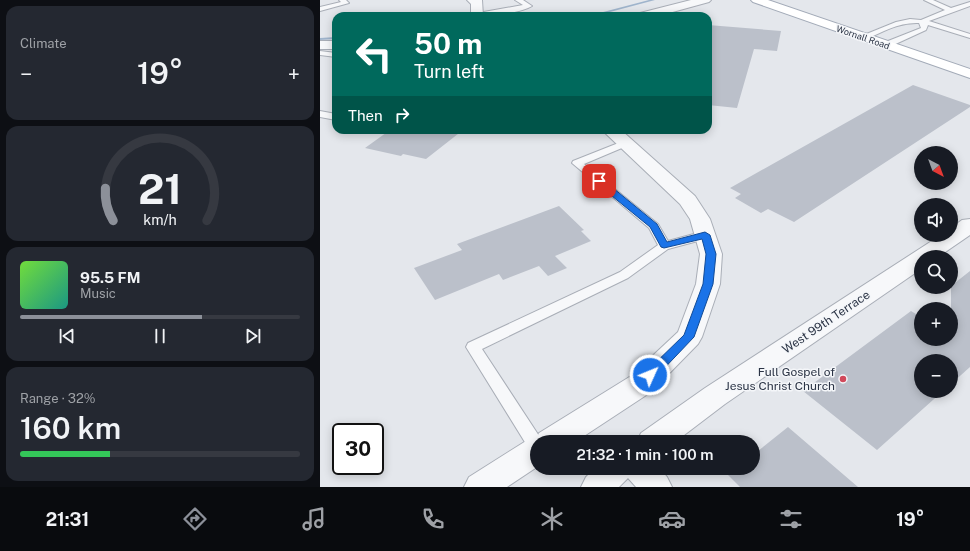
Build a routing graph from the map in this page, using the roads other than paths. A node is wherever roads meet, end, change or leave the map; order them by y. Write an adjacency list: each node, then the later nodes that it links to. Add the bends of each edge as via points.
1 (342, 0): 8 (lane, via 346,3)
2 (473, 0): 10 (street, via 477,2)
3 (518, 0): 11 (lane, via 529,6)
4 (705, 0): 12 (street)
5 (756, 0): 15 (main road, Wornall Road)
6 (927, 0): 9 (lane)
7 (970, 4): 9 (lane)
8 (320, 9)
9 (951, 10): 13 (lane)
10 (478, 12)
11 (500, 12)
12 (659, 12)
13 (921, 22): 14 (lane); 15 (lane, via 902,22); 16 (lane, via 925,26 924,29)
14 (970, 36)
15 (863, 37): 16 (main road, Wornall Road)
16 (886, 45): 17 (main road, Wornall Road)
17 (970, 74)
18 (320, 114): 19 (lane)
19 (332, 116)
20 (619, 137): 22 (street, via 688,200 700,219); 23 (lane, via 577,163 654,226)
21 (970, 225): 24 (street, West 99th Terrace)
22 (705, 235): 23 (lane); 27 (street, via 711,254 708,284 689,337 641,384)
23 (664, 246): 26 (lane, via 624,275 473,347)
24 (934, 250)
25 (914, 263): 28 (street, West 99th Terrace, via 715,396)
26 (530, 435)
27 (561, 435)
28 (662, 435)
29 (530, 455): 32 (street)
30 (610, 475): 33 (street)
31 (645, 475): 34 (street)
32 (480, 487)
33 (597, 487)
34 (656, 487)

